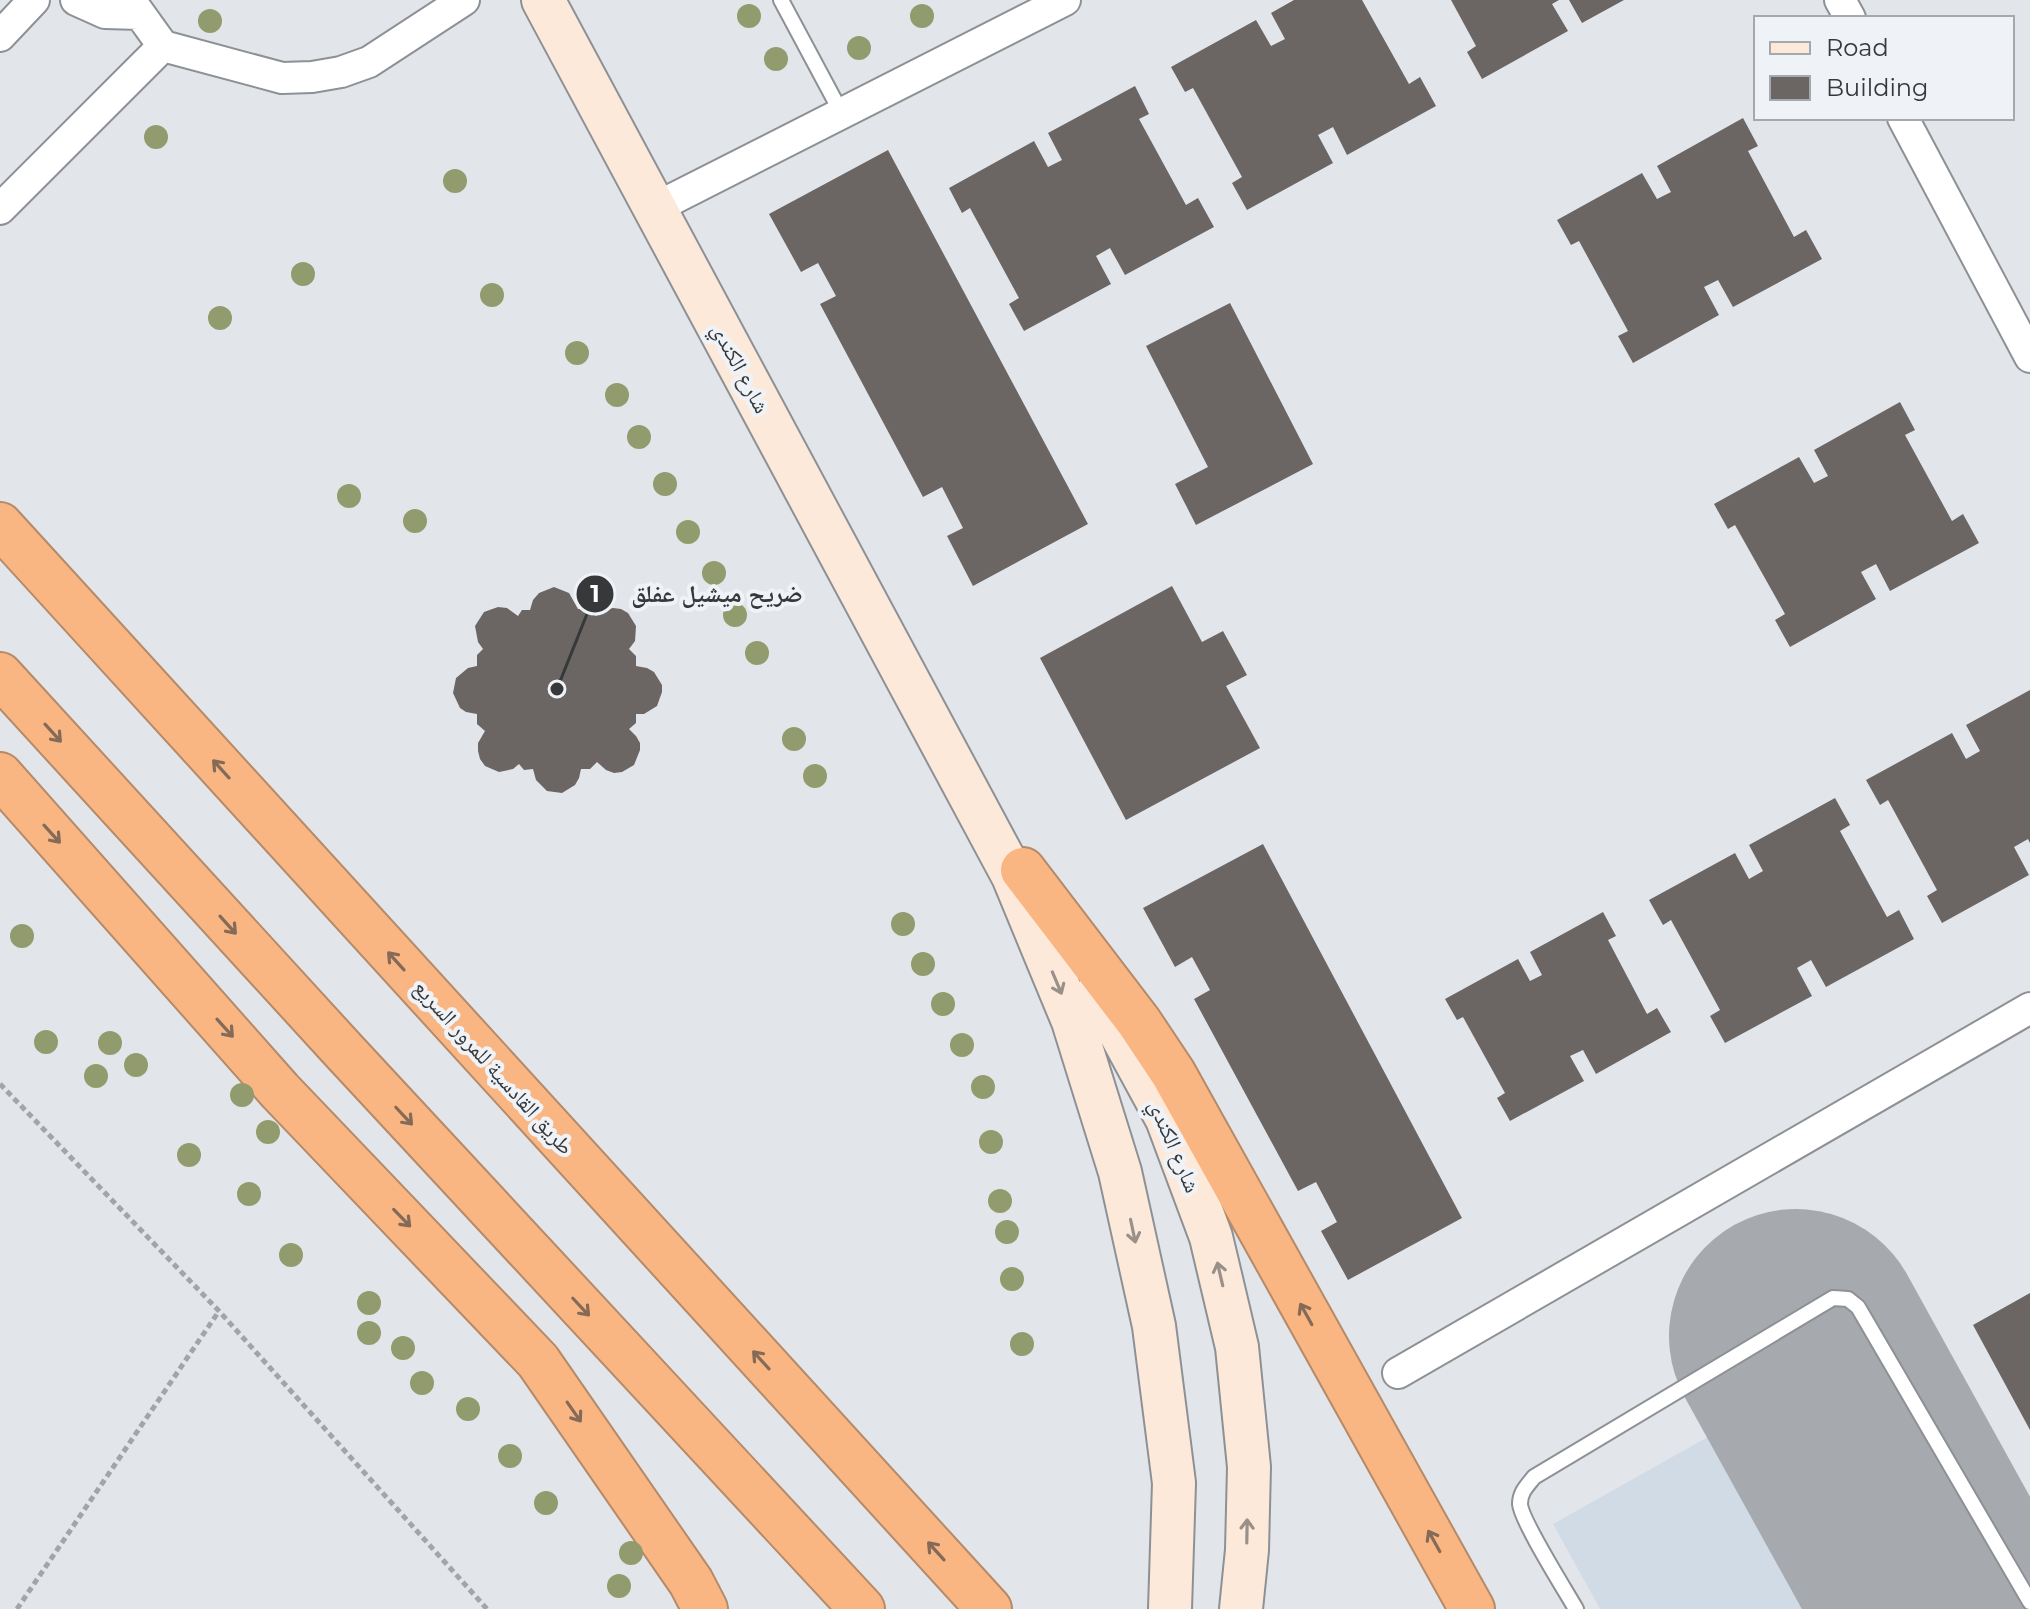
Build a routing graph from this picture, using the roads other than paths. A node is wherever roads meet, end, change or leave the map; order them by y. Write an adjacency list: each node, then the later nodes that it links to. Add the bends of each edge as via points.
1 (34, 0): 8 (street)
2 (76, 0): 7 (street, via 105,13)
3 (464, 0): 9 (street, via 369,62 312,77 282,78)
4 (543, 0): 12 (street, شارع الكندي)
5 (781, 0): 10 (lane)
6 (1065, 0): 10 (street)
7 (135, 7): 9 (street)
8 (0, 36)
9 (163, 46): 13 (street)
10 (842, 114): 12 (street)
11 (1904, 120): 14 (street)
12 (655, 208): 17 (street, شارع الكندي)
13 (0, 209)
14 (2030, 357)
15 (0, 525): 25 (highway, طريق القادسية للمرور السريع, one-way to 15)
16 (0, 675): 24 (highway, one-way to 24)
17 (939, 736): 19 (street, شارع الكندي); 26 (street, شارع الكندي, one-way to 26, via 1013,876 1073,1021 1120,1172 1154,1326 1174,1483)
18 (0, 775): 23 (highway, one-way to 23, via 280,1091 538,1361)
19 (1023, 870): 27 (street, شارع الكندي, one-way to 19, via 1249,1467 1237,1347 1211,1237 1167,1119 1102,998); 28 (highway, one-way to 19, via 1173,1073)
20 (2030, 1008): 21 (street)
21 (1398, 1373)
22 (2030, 1602): 29 (lane, via 1858,1307 1848,1299 1833,1298 1534,1477 1523,1490 1520,1506 1526,1521)
23 (705, 1609)
24 (862, 1609)
25 (989, 1609)
26 (1170, 1609)
27 (1241, 1609)
28 (1472, 1609)
29 (1576, 1609)

